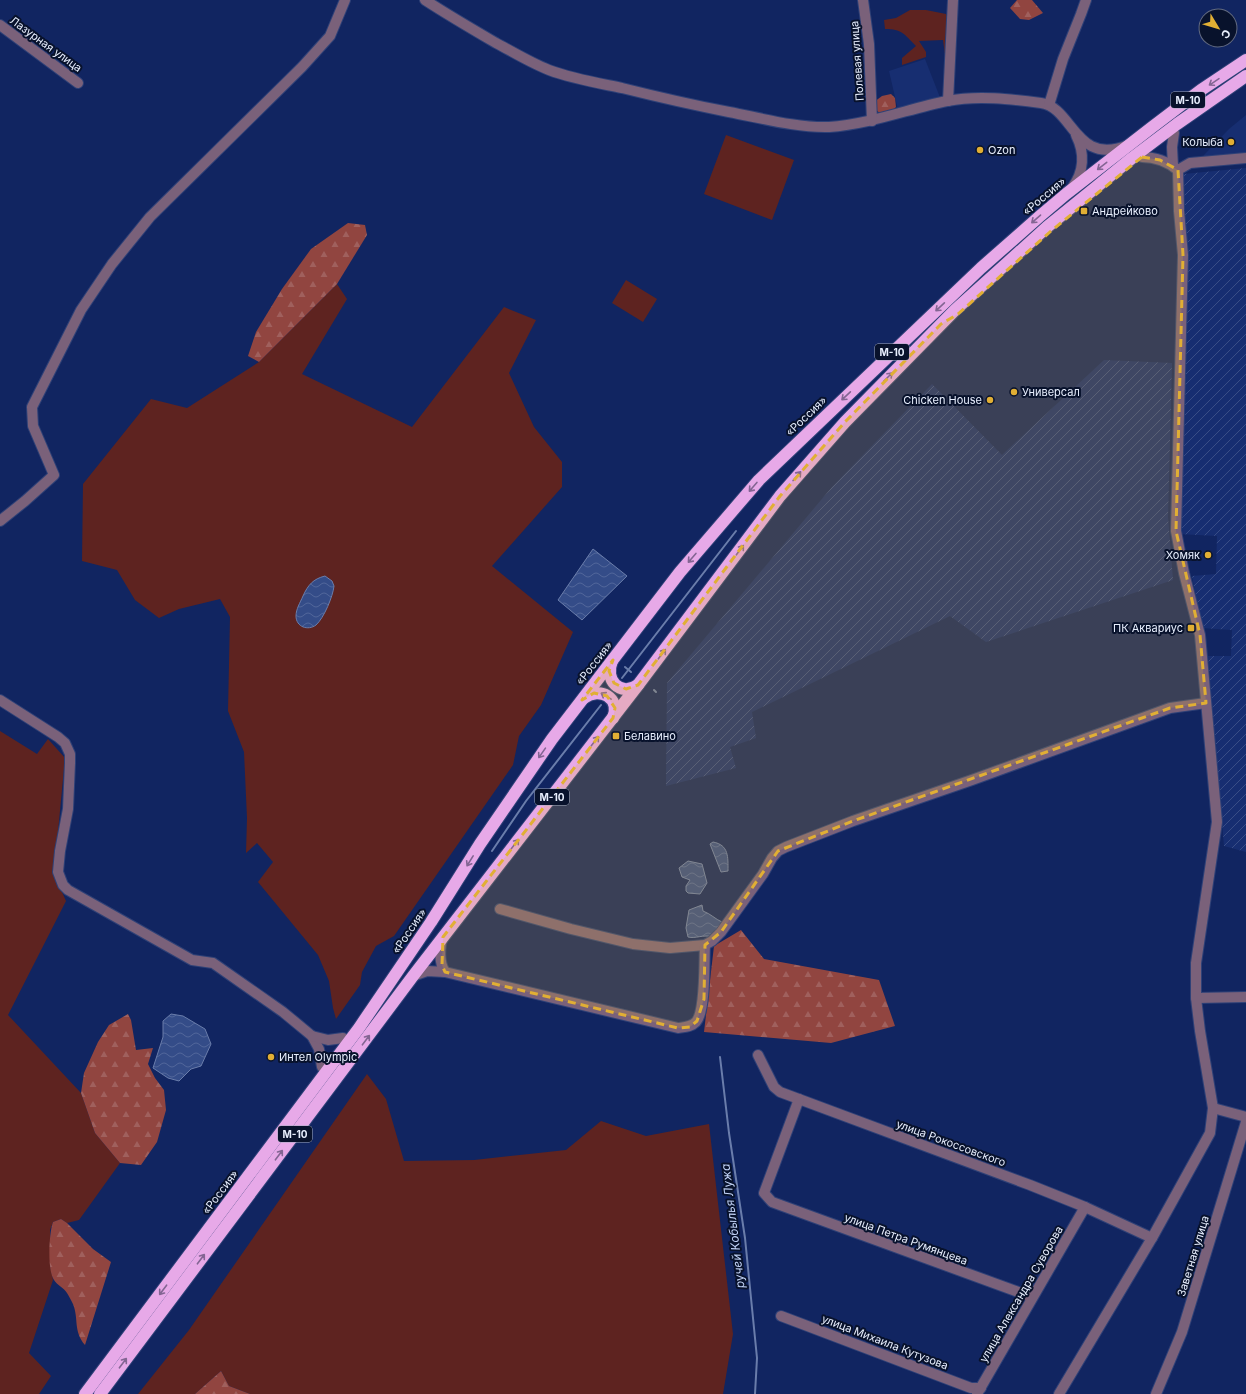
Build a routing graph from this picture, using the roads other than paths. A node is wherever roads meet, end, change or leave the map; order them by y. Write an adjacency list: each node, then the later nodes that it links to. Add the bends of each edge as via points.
1 (345, 0): 22 (street, via 330,36 302,67 150,216 112,264 81,310 32,408 33,426 54,475)
2 (425, 0): 13 (street, via 527,60 573,78 706,108 802,125 828,127)
3 (863, 0): 13 (street, Полевая улица, via 869,44)
4 (953, 0): 11 (street)
5 (1086, 0): 12 (street, via 1063,59)
6 (0, 25): 9 (street, Лазурная улица)
7 (1246, 60): 16 (highway, «Россия» / М-10, one-way to 16, via 1201,90)
8 (1246, 76): 10 (highway, М-10)
9 (78, 83)
10 (1232, 86): 14 (highway, via 1212,106); 21 (highway, М-10, via 1138,154 1047,226)
11 (948, 101): 12 (street, via 982,98); 13 (street)
12 (1049, 105): 15 (street)
13 (872, 120)
14 (1174, 133): 17 (highway); 19 (street, via 1172,147)
15 (1076, 135): 16 (street, via 1087,144 1102,149 1118,148); 20 (street, via 1082,151 1081,168 1075,183)
16 (1133, 142): 20 (highway, «Россия» / М-10, one-way to 20)
17 (1142, 158): 19 (street, via 1156,159); 21 (highway, via 1051,231 958,314)
18 (1246, 158): 19 (street, via 1190,163)
19 (1176, 168): 27 (street, via 1183,255 1176,531 1200,635)
20 (1066, 194): 23 (highway, «Россия» / М-10, one-way to 23, via 981,268 759,480 680,572)
21 (941, 324): 24 (highway, М-10, one-way to 21, via 780,496 844,422)
22 (0, 521)
23 (613, 660): 24 (highway, via 610,674 614,683 626,689); 26 (highway, «Россия» / М-10)
24 (638, 685): 28 (highway, М-10)
25 (0, 700): 37 (street, via 58,737 65,743 70,754 68,809 58,872 63,885 192,960 213,964 283,1012)
26 (582, 700): 28 (highway, one-way to 26, via 615,708 607,696 594,693); 30 (highway, «Россия» / М-10, one-way to 30, via 480,844)
27 (1206, 704): 32 (street, via 1170,708 786,847 772,858 722,932); 36 (street, via 1217,822 1196,963)
28 (613, 718): 31 (highway, М-10, one-way to 28)
29 (500, 909): 32 (street, via 633,944 670,948)
30 (431, 922): 38 (highway, via 417,933); 41 (highway, «Россия» / М-10, via 359,1028)
31 (443, 937): 33 (street, via 440,957); 34 (highway, М-10)
32 (705, 944): 33 (street, via 704,999 697,1021 690,1027 678,1028)
33 (445, 972): 34 (street, via 427,971)
34 (414, 976): 52 (highway, М-10, one-way to 34)
35 (1246, 997): 36 (street)
36 (1196, 998): 43 (street)
37 (312, 1036): 38 (street, via 328,1040); 40 (street, via 319,1049)
38 (343, 1038): 40 (highway)
39 (758, 1055): 42 (street, улица Рокоссовского, via 774,1087)
40 (322, 1067): 41 (highway)
41 (309, 1095): 51 (highway, «Россия» / М-10, one-way to 51)
42 (799, 1099): 46 (street, улица Рокоссовского); 48 (street, улица Петра Румянцева, via 764,1193 772,1202)
43 (1212, 1108): 44 (street); 47 (street, via 1210,1133)
44 (1246, 1117)
45 (1246, 1122): 54 (street, Заветная улица, via 1182,1332)
46 (1085, 1207): 47 (street, улица Рокоссовского); 48 (street, улица Александра Суворова)
47 (1152, 1238): 53 (street)
48 (1032, 1297): 50 (street, улица Александра Суворова)
49 (781, 1316): 50 (street, улица Михаила Кутузова)
50 (979, 1391)
51 (85, 1394)
52 (100, 1394)
53 (1059, 1394)
54 (1156, 1394)

